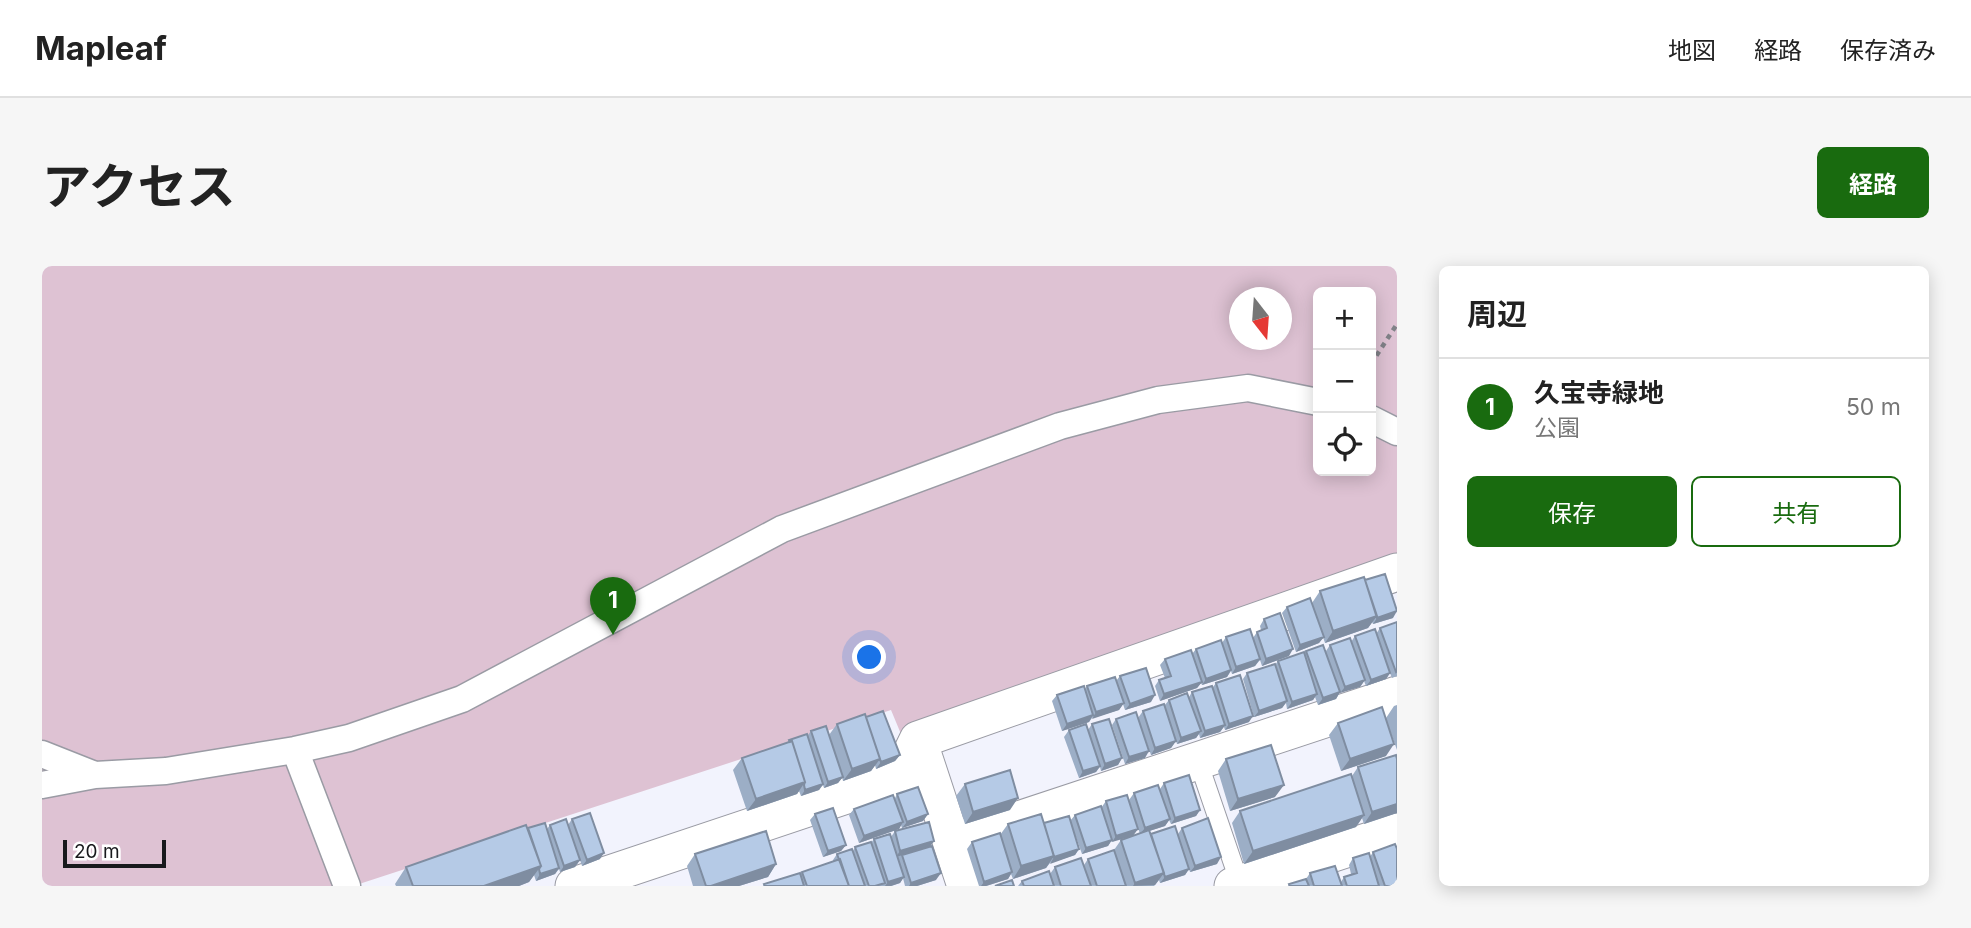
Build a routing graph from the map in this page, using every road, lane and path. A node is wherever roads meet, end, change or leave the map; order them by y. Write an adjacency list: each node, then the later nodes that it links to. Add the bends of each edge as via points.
1 (1397, 324): 2 (path)
2 (1376, 356)
3 (1313, 401): 9 (street, via 1248,388 1158,400 1059,426 782,529 462,699)
4 (1376, 422): 5 (street)
5 (1397, 432)
6 (1397, 572): 8 (street)
7 (1397, 695): 11 (street)
8 (918, 740): 15 (street); 18 (street, via 900,777)
9 (296, 750): 12 (street, via 166,771); 17 (street)
10 (42, 754): 12 (street)
11 (1198, 761): 15 (street); 16 (lane)
12 (95, 775): 13 (street)
13 (42, 785)
14 (1397, 832): 16 (street)
15 (952, 842): 19 (street)
16 (1236, 885)
17 (346, 886)
18 (574, 886)
19 (966, 886)

